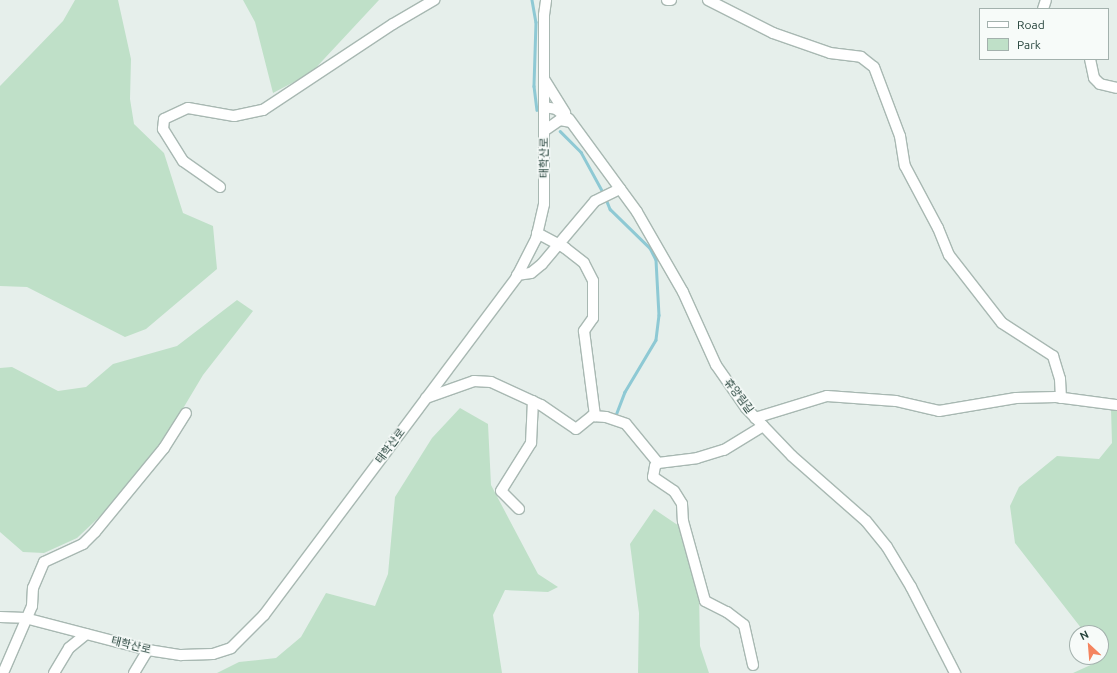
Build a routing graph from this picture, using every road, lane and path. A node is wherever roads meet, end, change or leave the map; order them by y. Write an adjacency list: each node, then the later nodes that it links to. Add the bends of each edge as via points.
1 (434, 0): 12 (street, via 263,110 234,116 188,108 164,119 163,129 183,161)
2 (546, 0): 7 (street, 태학산로)
3 (667, 0): 4 (street)
4 (671, 0)
5 (708, 0): 18 (street, via 773,33 830,54 861,57 874,67 900,136 904,166 949,255 1002,323 1053,356 1060,379)
6 (1090, 60): 8 (street, via 1094,78 1100,84)
7 (544, 78): 9 (street, 태학산로); 10 (street)
8 (1117, 88)
9 (544, 106): 10 (street, 휴양림길, via 556,109); 11 (street, 태학산로)
10 (570, 122): 11 (street, via 560,120); 13 (street, 휴양림길)
11 (544, 131): 14 (street, 태학산로, via 544,204)
12 (220, 187)
13 (620, 189): 15 (street, via 598,200); 23 (street, 휴양림길, via 663,255 716,365)
14 (538, 233): 15 (street); 16 (street, 태학산로)
15 (559, 245): 16 (street, via 530,273); 22 (street, via 584,263 593,281 593,318 584,331)
16 (517, 275): 17 (street, 태학산로)
17 (426, 398): 19 (street, via 474,381 491,382); 30 (street, 태학산로, via 264,615 246,635 231,648 213,654 180,655)
18 (1061, 398): 20 (street); 23 (street, via 1016,398 939,411 896,401 827,396)
19 (533, 401): 22 (street, via 576,429); 26 (street, via 530,443 501,491)
20 (1117, 405)
21 (186, 413): 28 (street, via 164,448 91,536 83,544 44,562 37,573 32,606)
22 (595, 416): 25 (street, via 626,424)
23 (755, 418): 24 (street, 휴양림길)
24 (763, 426): 25 (street, via 724,450 697,458); 35 (street, 휴양림길, via 866,521 887,547 911,587)
25 (658, 463): 31 (street, via 653,477 674,491 682,504 683,521 705,601 727,612 744,625)
26 (519, 509)
27 (0, 617): 28 (street, 태학산로)
28 (25, 618): 29 (street, 태학산로); 32 (street)
29 (86, 634): 30 (street, 태학산로); 33 (street, via 69,648)
30 (148, 650): 34 (street)
31 (752, 665)
32 (3, 673)
33 (54, 673)
34 (134, 673)
35 (955, 673)

